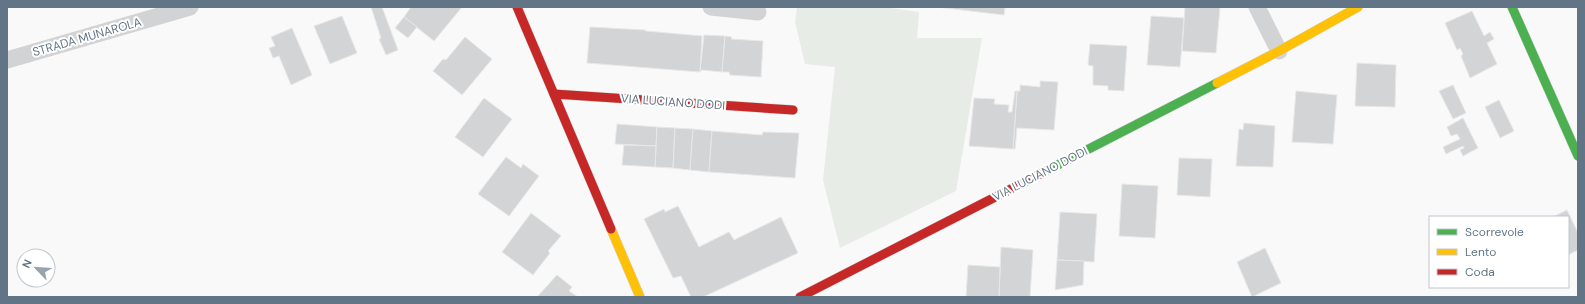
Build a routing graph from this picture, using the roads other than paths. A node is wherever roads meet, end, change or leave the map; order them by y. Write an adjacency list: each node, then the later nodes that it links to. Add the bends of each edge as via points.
1 (190, 7): 9 (street, STRADA MUNAROLA)
2 (517, 7): 10 (street)
3 (711, 7): 7 (street)
4 (1257, 7): 8 (street)
5 (1358, 7): 8 (street, VIA LUCIANO DODI)
6 (1516, 8): 12 (street)
7 (758, 12)
8 (1279, 51): 14 (street, VIA LUCIANO DODI)
9 (7, 60)
10 (554, 94): 11 (street, VIA LUCIANO DODI); 13 (street)
11 (792, 110)
12 (1578, 156)
13 (640, 297)
14 (800, 297)

